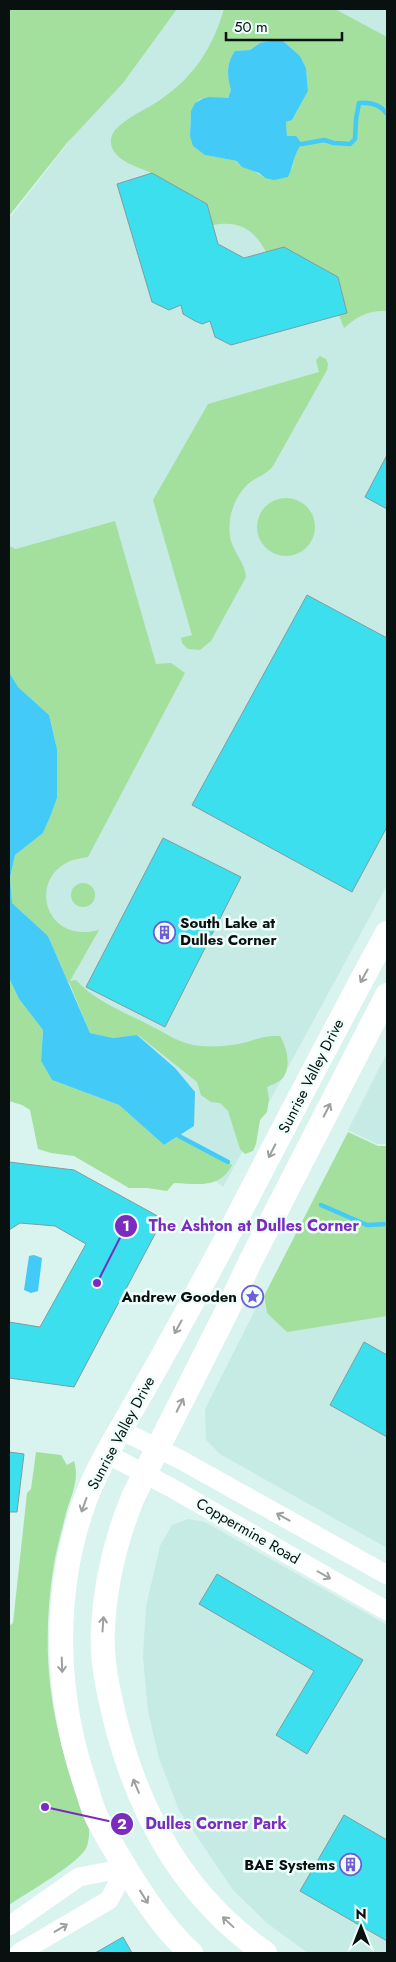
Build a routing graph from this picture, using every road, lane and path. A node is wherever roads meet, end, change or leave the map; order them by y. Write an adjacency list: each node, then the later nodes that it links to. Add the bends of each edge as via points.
1 (387, 933): 3 (main road, Sunrise Valley Drive, one-way to 3)
2 (387, 995): 4 (main road, Sunrise Valley Drive, one-way to 2)
3 (121, 1430): 4 (street, Coppermine Road); 5 (main road, Sunrise Valley Drive)
4 (157, 1448): 6 (main road, Sunrise Valley Drive); 7 (street, Coppermine Road, one-way to 4)
5 (106, 1454): 6 (street, Coppermine Road); 9 (main road, Sunrise Valley Drive, one-way to 9, via 83,1505 73,1541 61,1618 62,1672 67,1716 78,1764 96,1817)
6 (144, 1474): 8 (street, Coppermine Road, one-way to 8); 13 (main road, Sunrise Valley Drive, one-way to 6, via 221,1916 179,1867 147,1814 119,1736 104,1664 105,1602 122,1525)
7 (387, 1575)
8 (387, 1611)
9 (126, 1868): 10 (street, via 79,1877); 11 (street, one-way to 9, via 109,1900); 12 (main road, Sunrise Valley Drive, one-way to 12, via 149,1905)
10 (9, 1926)
11 (19, 1953)
12 (191, 1953)
13 (265, 1953)

